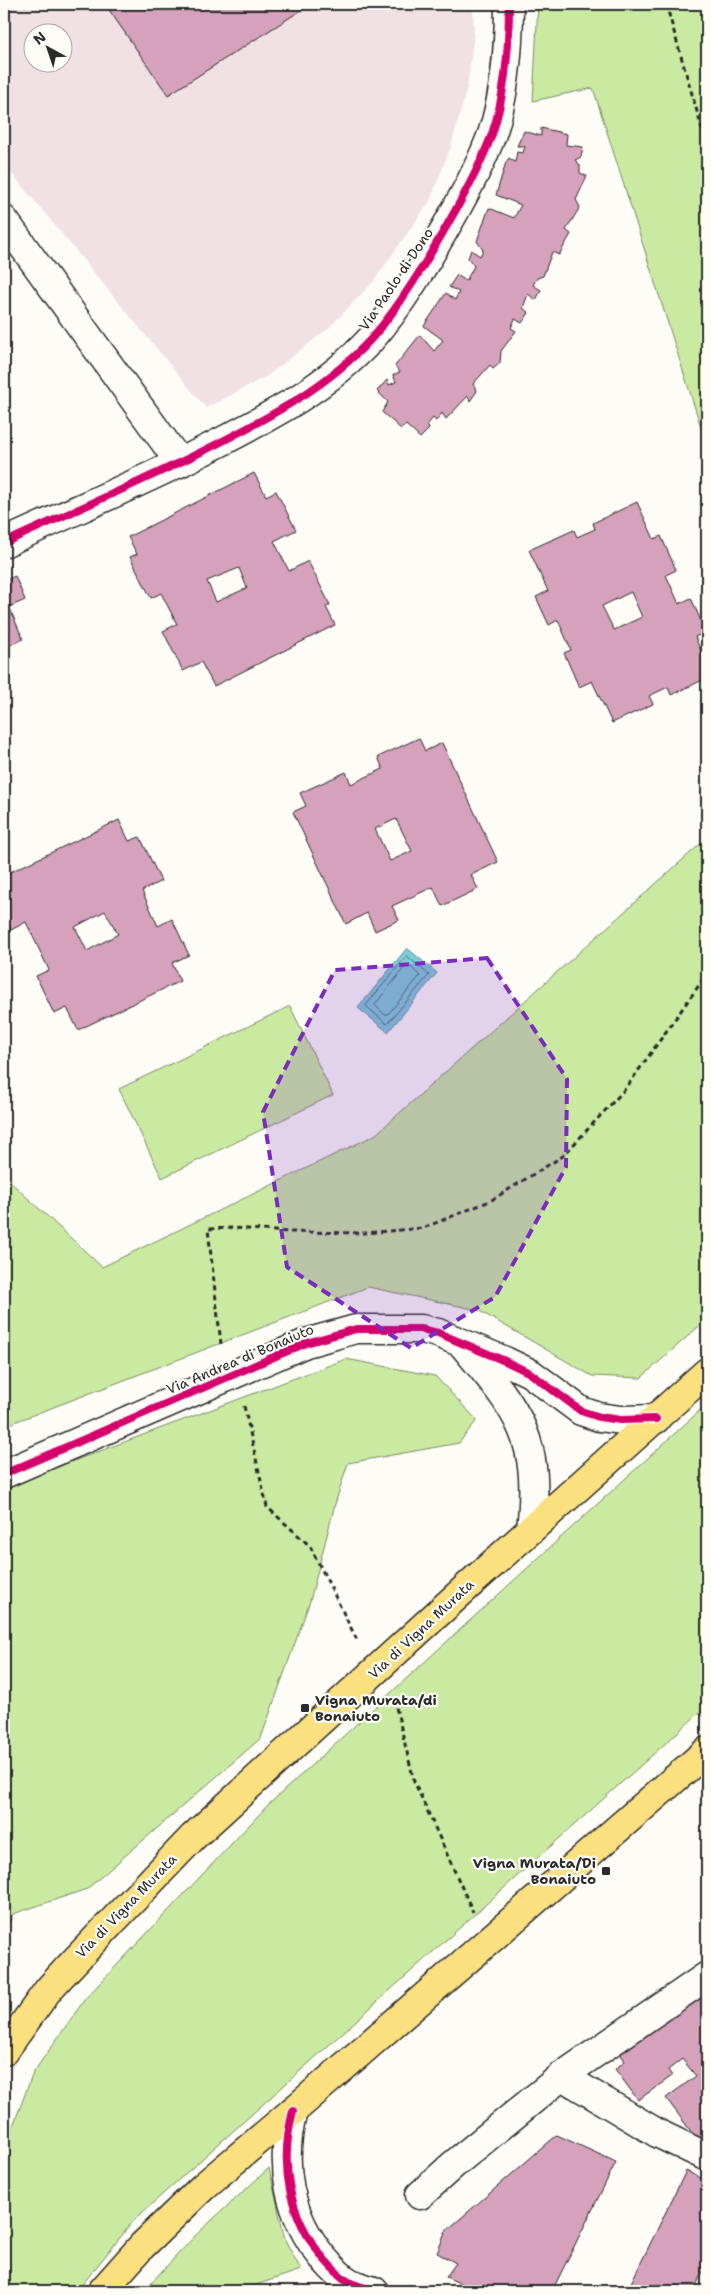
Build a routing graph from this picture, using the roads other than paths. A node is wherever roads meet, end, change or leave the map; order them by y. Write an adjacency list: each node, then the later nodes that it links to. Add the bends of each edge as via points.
1 (509, 4): 3 (street, Via Paolo di Dono, via 502,89 493,132 475,175 404,295 371,339 311,391 276,414)
2 (4, 220): 3 (street)
3 (180, 463): 4 (street, Via Paolo di Dono)
4 (4, 543)
5 (464, 1345): 7 (street, Via Andrea di Bonaiuto, via 530,1373 581,1411 620,1420); 8 (street, Via Andrea di Bonaiuto, via 421,1329 356,1329 306,1342); 9 (street, Via Andrea di Bonaiuto, via 500,1389 522,1424 534,1472)
6 (707, 1372): 7 (main road, Via di Vigna Murata)
7 (656, 1419): 9 (main road, Via di Vigna Murata)
8 (4, 1474)
9 (531, 1529): 12 (main road, Via di Vigna Murata, via 193,1837 68,1967)
10 (707, 1751): 14 (main road)
11 (707, 1976): 13 (street)
12 (4, 2050)
13 (562, 2076): 15 (street, via 657,2133); 16 (street)
14 (294, 2111): 17 (street, via 287,2136 286,2165 296,2210); 18 (main road, via 204,2186)
15 (707, 2157)
16 (420, 2195)
17 (340, 2288): 19 (street)
18 (102, 2291)
19 (374, 2291)

